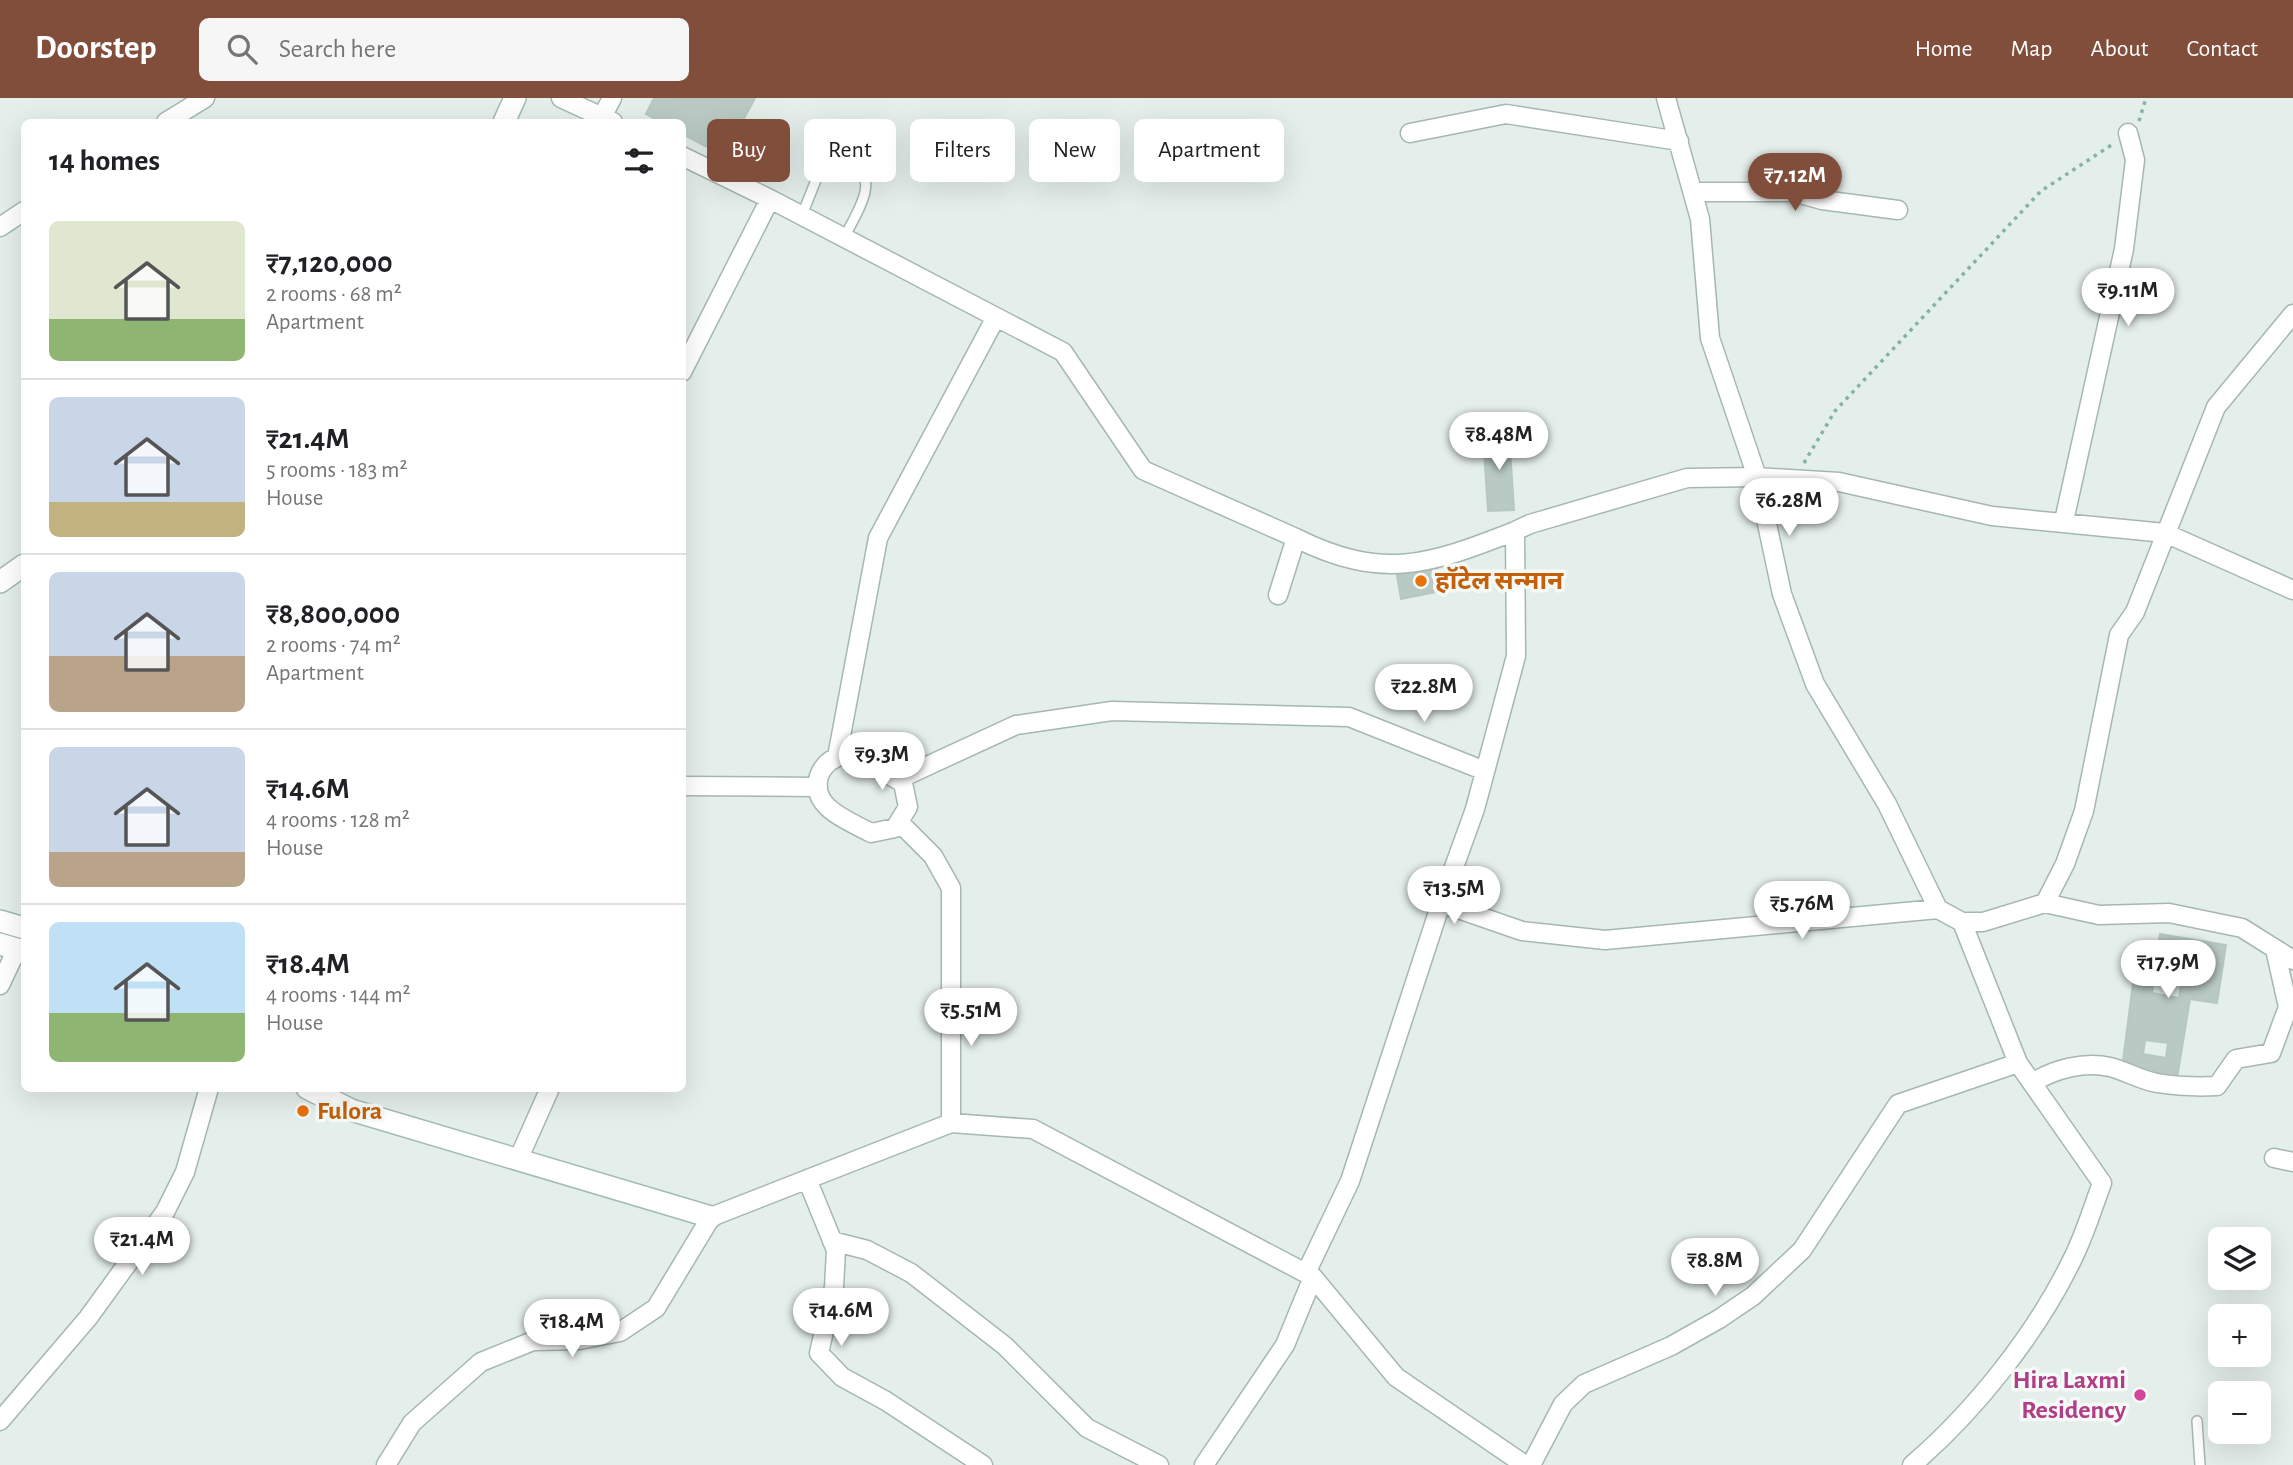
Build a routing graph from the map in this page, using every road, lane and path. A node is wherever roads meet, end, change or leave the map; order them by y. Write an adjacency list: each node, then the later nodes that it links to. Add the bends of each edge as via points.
1 (205, 98): 7 (street)
2 (515, 98): 8 (street)
3 (561, 98): 9 (street)
4 (612, 98): 10 (street)
5 (1666, 98): 13 (street)
6 (2146, 98): 11 (path, via 2139,122)
7 (171, 119)
8 (506, 119)
9 (606, 119)
10 (608, 119)
11 (2128, 133): 26 (path, via 2040,191 1835,411); 27 (street, via 2135,160 2124,249)
12 (1410, 134): 13 (street, via 1506,114)
13 (1679, 141): 15 (street)
14 (686, 158): 16 (street)
15 (1694, 192): 17 (street, via 1793,192); 25 (street, via 1710,338)
16 (770, 199): 19 (street); 24 (street)
17 (1898, 209)
18 (21, 213): 20 (street)
19 (802, 215): 21 (street); 21 (lane, via 818,175 832,159 842,158 860,167 867,179 864,197)
20 (0, 227)
21 (844, 238): 23 (street)
22 (2293, 314): 29 (street, via 2216,407)
23 (996, 317): 30 (street, via 1063,352 1143,470); 35 (street, via 878,538)
24 (686, 364)
25 (1757, 477): 26 (street); 28 (street, via 1687,478); 43 (street, via 1782,594 1815,684 1887,804)
26 (1794, 479): 27 (street, via 1839,482 1992,516)
27 (2064, 521): 29 (street)
28 (1515, 531): 30 (street, via 1440,557 1387,566 1329,555); 36 (street, via 1516,656)
29 (2165, 533): 33 (street); 42 (street, via 2135,611 2119,635 2084,811)
30 (1296, 538): 34 (street)
31 (21, 567): 32 (street)
32 (0, 582)
33 (2293, 590)
34 (1278, 595)
35 (837, 757): 37 (street, via 856,755); 39 (street, via 822,769)
36 (1485, 771): 37 (street, via 1349,717 1112,711 1016,725); 41 (street)
37 (899, 779): 40 (street, via 908,801)
38 (686, 786): 39 (street)
39 (818, 787): 40 (street, via 829,810 872,833 890,831)
40 (900, 823): 56 (street, via 933,856 951,888)
41 (1441, 903): 43 (street, via 1522,931 1605,940); 63 (street, via 1350,1181)
42 (2045, 903): 45 (street, via 1983,922); 48 (street, via 2099,915 2169,913 2242,928)
43 (1938, 909): 45 (street)
44 (0, 921): 46 (street)
45 (1962, 922): 51 (street)
46 (21, 927)
47 (14, 948): 50 (street)
48 (2275, 949): 49 (street); 52 (street, via 2288,1007 2281,1031 2271,1054 2236,1059 2217,1086 2158,1083 2108,1066 2079,1065)
49 (2293, 960)
50 (0, 985)
51 (2018, 1063): 52 (street); 71 (street, via 1898,1104 1802,1250 1753,1296 1719,1319 1671,1346 1584,1384 1563,1404)
52 (2032, 1083): 72 (street, via 2102,1182 2073,1258 2026,1336 1951,1432)
53 (208, 1092): 64 (street, via 185,1172 165,1212 88,1318)
54 (315, 1092): 58 (street, via 351,1110)
55 (548, 1092): 58 (street)
56 (951, 1123): 60 (street); 63 (street, via 1033,1129)
57 (2274, 1158): 59 (street)
58 (519, 1160): 61 (street)
59 (2293, 1162)
60 (807, 1179): 61 (street); 62 (street)
61 (711, 1217): 66 (street, via 656,1308 620,1332 533,1341 481,1362 412,1423)
62 (832, 1241): 67 (street, via 836,1250 834,1287 819,1353 842,1377); 68 (street, via 867,1250 911,1273 1005,1346 1087,1428)
63 (1310, 1275): 69 (street, via 1285,1345); 70 (street, via 1396,1377)
64 (0, 1421)
65 (2197, 1421): 73 (lane)
66 (386, 1465)
67 (983, 1465)
68 (1159, 1465)
69 (1204, 1465)
70 (1525, 1465)
71 (1531, 1465)
72 (1912, 1465)
73 (2200, 1465)

